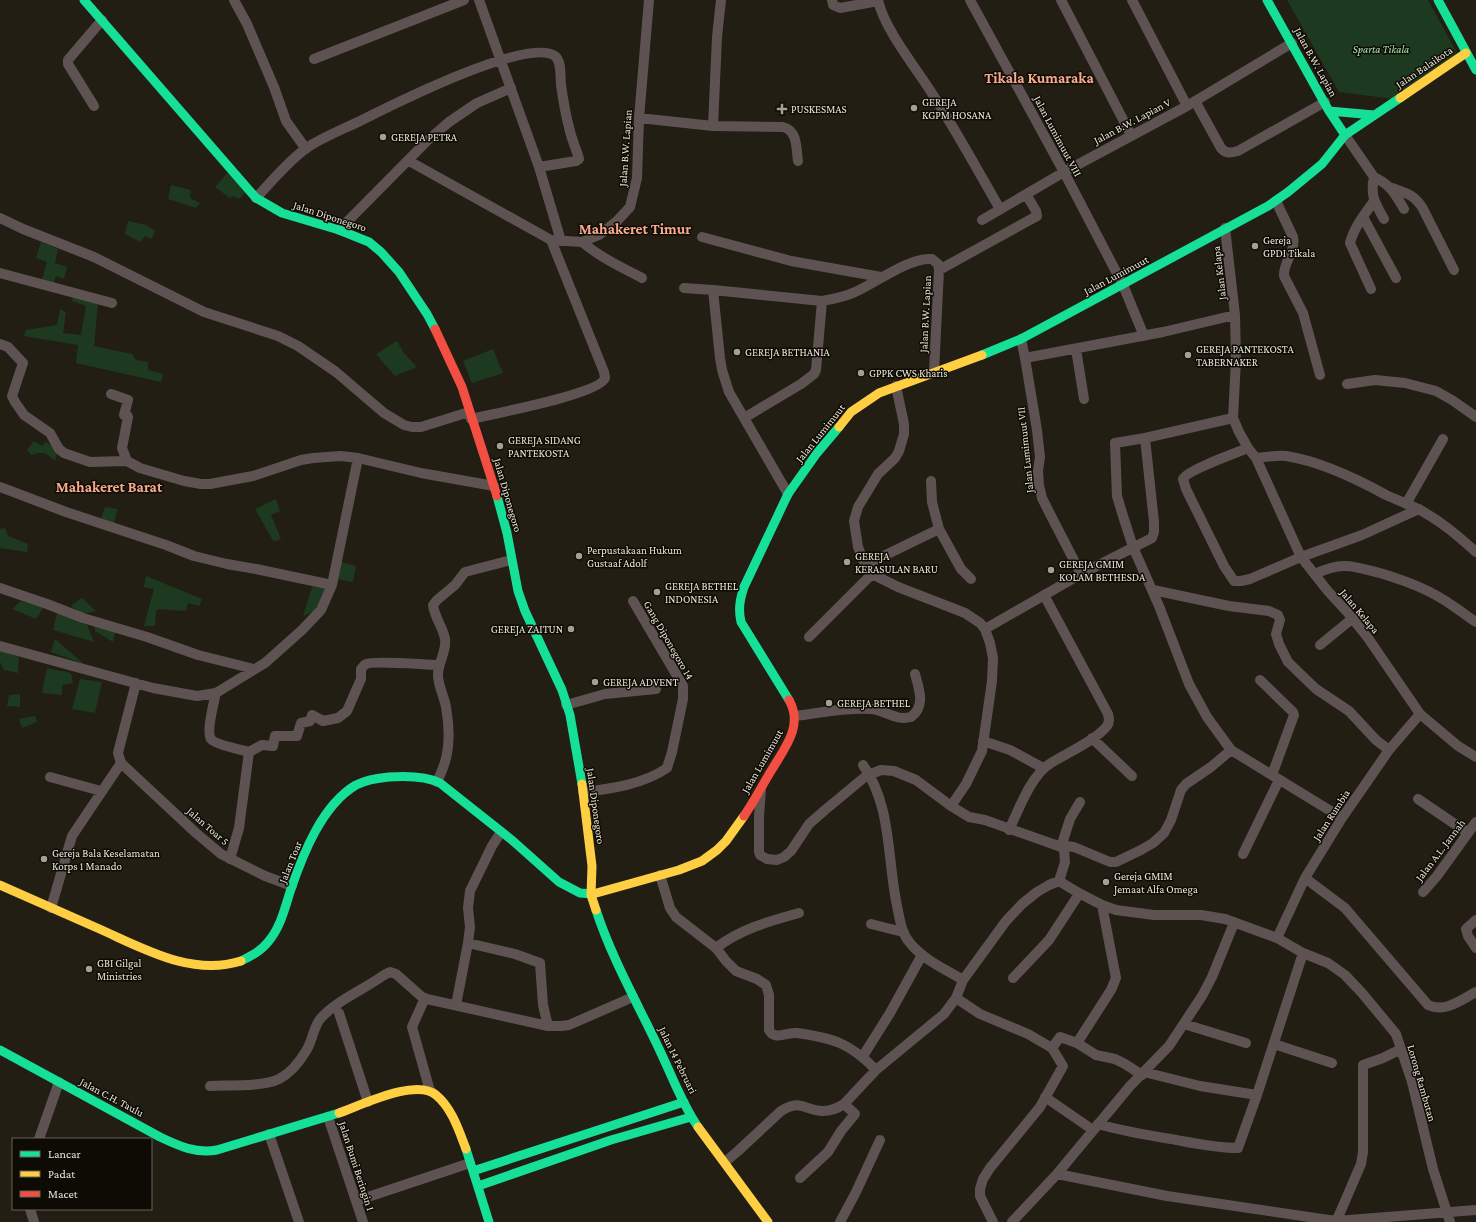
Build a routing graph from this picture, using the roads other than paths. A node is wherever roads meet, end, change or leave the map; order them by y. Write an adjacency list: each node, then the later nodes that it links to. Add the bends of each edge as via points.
1 (84, 0): 14 (street, Jalan Diponegoro)
2 (234, 0): 29 (street, via 247,24 286,121)
3 (464, 0): 17 (street)
4 (479, 0): 18 (street)
5 (648, 0): 25 (street, Jalan B.W. Lapian)
6 (721, 0): 26 (street)
7 (832, 0): 13 (street, via 834,5 840,8)
8 (970, 0): 33 (street, Jalan Lumimuut VIII)
9 (1061, 0): 27 (street)
10 (1132, 0): 21 (street)
11 (1267, 0): 15 (street, Jalan B.W. Lapian)
12 (1438, 0): 16 (street, Jalan Balaikota)
13 (878, 1): 40 (street, via 896,38 935,97)
14 (102, 20): 22 (street, via 68,60); 37 (street, Jalan Diponegoro)
15 (1292, 43): 21 (street, Jalan B.W. Lapian V); 23 (street, Jalan B.W. Lapian)
16 (1466, 53): 19 (street); 24 (street, Jalan Balaikota)
17 (314, 59)
18 (502, 60): 20 (street); 29 (street, via 459,75 329,135); 32 (street, via 540,52 549,53 559,61 568,127 579,159)
19 (1476, 70)
20 (511, 88): 30 (street, via 477,103 449,122); 32 (street)
21 (1191, 103): 23 (street, via 1221,148 1232,153); 27 (street, Jalan B.W. Lapian V)
22 (94, 106)
23 (1327, 106): 24 (street); 28 (street, Jalan B.W. Lapian)
24 (1374, 115): 28 (street, Jalan Balaikota)
25 (639, 118): 26 (street); 50 (street, Jalan B.W. Lapian, via 637,178 630,207 599,235)
26 (713, 126): 31 (street, via 789,128 794,134)
27 (1131, 135): 33 (street, Jalan B.W. Lapian V)
28 (1345, 135): 34 (street); 39 (street, Jalan Lumimuut, via 1322,164)
29 (306, 149): 37 (street)
30 (409, 160): 47 (street); 49 (street)
31 (798, 161)
32 (539, 167): 49 (street)
33 (1064, 172): 36 (street, Jalan B.W. Lapian V); 57 (street, Jalan Lumimuut VIII)
34 (1374, 177): 35 (street); 38 (street)
35 (1392, 188): 41 (street); 52 (street, via 1417,200)
36 (1026, 194): 40 (street, Jalan B.W. Lapian V); 51 (street, via 1037,216)
37 (256, 198): 47 (street, Jalan Diponegoro, via 282,213)
38 (1374, 200): 42 (street); 44 (street)
39 (1276, 201): 46 (street, Jalan Lumimuut); 70 (street, via 1294,243 1285,264 1284,276 1303,313)
40 (1000, 209): 45 (street, Jalan B.W. Lapian V)
41 (1404, 209)
42 (1363, 217): 56 (street); 59 (street, via 1350,243)
43 (0, 218): 75 (street, via 94,257 204,312 278,336 298,346 336,372 384,413 404,425 421,427)
44 (1384, 219)
45 (982, 220)
46 (1225, 228): 57 (street, Jalan Lumimuut); 63 (street, Jalan Kelapa)
47 (339, 230): 75 (street, Jalan Diponegoro, via 369,242 403,278 441,340 462,387)
48 (702, 237): 54 (street, via 791,261)
49 (556, 240): 50 (street, Jalan B.W. Lapian); 75 (street, via 602,368 604,381 564,398)
50 (582, 242): 55 (street, via 611,262)
51 (939, 270): 54 (street, Jalan B.W. Lapian, via 937,262 928,259); 69 (street, Jalan B.W. Lapian)
52 (1454, 270)
53 (0, 273): 62 (street)
54 (881, 277): 61 (street, Jalan B.W. Lapian, via 855,292)
55 (642, 278)
56 (1396, 278)
57 (1123, 285): 64 (street, Jalan Lumimuut VIII); 65 (street, Jalan Lumimuut)
58 (684, 288): 60 (street, Jalan B.W. Lapian)
59 (1371, 289)
60 (713, 290): 61 (street, Jalan B.W. Lapian); 77 (street, via 722,370 729,392)
61 (822, 301): 77 (street, via 814,374)
62 (112, 303)
63 (1236, 315): 64 (street); 78 (street, Jalan Kelapa)
64 (1144, 336): 67 (street)
65 (1021, 339): 68 (street, Jalan Lumimuut VII); 69 (street, Jalan Lumimuut)
66 (0, 344): 84 (street, via 8,347 23,362 12,396 15,402 24,415 50,433 59,449 90,462)
67 (1076, 349): 68 (street); 74 (street)
68 (1025, 358): 98 (street, Jalan Lumimuut VII, via 1040,457 1039,485 1048,510)
69 (934, 372): 72 (street, Jalan Lumimuut)
70 (1320, 375)
71 (1347, 384): 76 (street, via 1375,380 1436,390)
72 (896, 386): 88 (street, Jalan Lumimuut, via 878,393 851,412); 96 (street, via 904,424 902,442 895,458 878,474 864,496 854,521 858,547)
73 (111, 394): 84 (street, via 128,400 124,412 128,418 122,448)
74 (1084, 399)
75 (470, 415): 86 (street, Jalan Diponegoro)
76 (1476, 417)
77 (744, 418): 88 (street)
78 (1233, 418): 79 (street); 81 (street, Jalan Kelapa)
79 (1145, 438): 92 (street, via 1154,532 1152,538); 92 (street, via 1115,443 1117,496)
80 (1444, 439): 89 (street)
81 (1248, 448): 83 (street, Jalan Kelapa); 94 (street, via 1184,476 1186,489 1234,581 1250,579)
82 (358, 458): 84 (street, via 341,456 301,460 253,476 210,484 184,481 140,468); 86 (street); 101 (street)
83 (1256, 458): 89 (street, via 1281,456 1305,461 1338,472); 94 (street, Jalan Kelapa)
84 (127, 461)
85 (931, 481): 91 (street, via 932,502)
86 (494, 486): 95 (street, Jalan Diponegoro, via 507,533)
87 (0, 487): 101 (street, via 194,556)
88 (788, 494): 121 (street, Jalan Lumimuut, via 744,587 738,611 745,630 791,704)
89 (1406, 504): 90 (street)
90 (1419, 509): 93 (street, via 1443,524); 94 (street, via 1362,535)
91 (938, 529): 96 (street); 100 (street, via 962,569)
92 (1133, 547): 98 (street); 103 (street)
93 (1476, 552)
94 (1301, 557): 99 (street, Jalan Kelapa)
95 (511, 560): 112 (street, via 465,572 455,585 437,600 434,605 435,616 445,638); 119 (street, Jalan Diponegoro, via 525,611 562,690)
96 (865, 565): 97 (street)
97 (872, 574): 108 (street, via 965,613); 109 (street)
98 (1081, 574): 104 (street)
99 (1315, 574): 106 (street, Jalan Kelapa); 107 (street, via 1331,567 1351,566 1398,578 1443,599)
100 (971, 579)
101 (332, 585): 113 (street, via 321,610 314,618 265,663)
102 (0, 588): 113 (street, via 198,655)
103 (1153, 590): 124 (street, via 1197,701); 125 (street, via 1230,606 1269,611 1278,615 1280,620 1276,634 1288,662 1316,689 1349,711 1376,740)
104 (1044, 595): 108 (street); 122 (street, via 1108,714 1108,725)
105 (633, 601): 138 (street, Gang Diponegoro 14, via 683,686 683,699 672,752 667,768 656,775 618,786)
106 (1353, 618): 110 (street); 120 (street, Jalan Kelapa)
107 (1476, 622)
108 (985, 629): 123 (street, via 993,658)
109 (809, 637)
110 (1320, 645)
111 (0, 646): 116 (street)
112 (439, 665): 126 (street, via 366,664 361,669 361,679 347,711 338,718 323,721 312,716 310,721 301,723 297,736 275,736 273,746 262,746); 135 (street, via 439,686 446,707 448,745)
113 (254, 669): 118 (street)
114 (915, 674): 121 (street, via 920,701 919,708 911,717 900,718 881,711 861,709)
115 (1260, 680): 134 (street, via 1294,715)
116 (136, 683): 118 (street, via 197,696); 128 (street, via 118,753)
117 (656, 689): 119 (street, via 605,694)
118 (216, 693): 126 (street, via 209,730 210,738)
119 (566, 705): 138 (street, Jalan Diponegoro, via 570,715)
120 (1420, 714): 125 (street, Jalan Rumbia); 127 (street, Jalan Kelapa, via 1458,746)
121 (795, 716): 136 (street, Jalan Lumimuut, via 788,744)
122 (1092, 738): 130 (street); 132 (street)
123 (983, 741): 130 (street, via 1010,750); 141 (street, via 978,762)
124 (1231, 750): 134 (street); 147 (street, via 1186,784 1181,790 1172,820 1147,847 1123,859 1110,862 1074,847)
125 (1390, 750): 142 (street, Jalan Rumbia)
126 (249, 752): 149 (street, via 239,828)
127 (1476, 757)
128 (121, 763): 137 (street); 149 (street, Jalan Toar 5, via 196,832)
129 (862, 765): 131 (street)
130 (1043, 768): 144 (street)
131 (869, 774): 136 (street, via 809,824 791,851 777,860 767,859 759,852); 141 (street, via 888,770 902,774 916,780); 164 (street, via 876,786 887,829 896,900)
132 (1132, 776)
133 (50, 777): 137 (street)
134 (1276, 778): 142 (street); 148 (street)
135 (437, 782): 145 (street); 154 (street, Jalan Toar, via 398,777 376,779 356,786 339,799 320,824)
136 (761, 788): 150 (street, Jalan Lumimuut, via 734,831 718,850 699,862)
137 (101, 791): 159 (street, via 72,836)
138 (583, 792): 157 (street, Jalan Diponegoro, via 592,866)
139 (1418, 799): 146 (street)
140 (1080, 802): 147 (street, via 1070,819)
141 (951, 806): 144 (street, via 968,816)
142 (1342, 818): 151 (street, Jalan Rumbia)
143 (1476, 822): 146 (street, Jalan A.L. Jannah)
144 (1009, 830): 147 (street)
145 (501, 832): 157 (street, via 561,884); 166 (street, via 470,891)
146 (1468, 833): 155 (street, Jalan A.L. Jannah)
147 (1063, 847): 152 (street, via 1065,858)
148 (1243, 854)
149 (230, 859): 154 (street, Jalan Toar 5)
150 (660, 876): 157 (street, Jalan Lumimuut); 167 (street, via 670,908 676,917)
151 (1305, 878): 165 (street, Jalan Rumbia); 173 (street, via 1346,908 1423,1002 1440,1009)
152 (1059, 881): 156 (street, Lorong Rambutan); 172 (street, via 1037,892 1022,904 1002,926)
153 (0, 885): 159 (street, Jalan Toar)
154 (292, 886): 159 (street, Jalan Toar, via 279,927 263,949 249,958 222,966 188,965 168,960)
155 (1422, 892)
156 (1079, 894): 158 (street, Lorong Rambutan); 171 (street, via 1049,940)
157 (591, 896): 174 (street, Jalan 14 Pebruari, via 612,953)
158 (1102, 905): 162 (street, Lorong Rambutan, via 1116,910 1154,915 1201,915); 182 (street, via 1116,978)
159 (51, 908)
160 (799, 913): 167 (street, via 752,928 726,940)
161 (1476, 920): 168 (street, via 1466,929)
162 (1234, 923): 165 (street, Lorong Rambutan); 179 (street, via 1212,977)
163 (871, 924): 164 (street)
164 (903, 932): 170 (street)
165 (1277, 938): 169 (street, Lorong Rambutan)
166 (468, 943): 177 (street); 180 (street, via 540,963 543,1005)
167 (716, 948): 187 (street, via 736,971 757,979 769,989 770,1033 776,1036 794,1033 825,1038 843,1044)
168 (1476, 948)
169 (1304, 953): 183 (street); 185 (street, Lorong Rambutan, via 1328,963 1349,979 1396,1034)
170 (922, 955): 172 (street); 187 (street)
171 (1013, 978)
172 (963, 980): 176 (street)
173 (1476, 992)
174 (633, 997): 180 (street, via 569,1025); 197 (street, Jalan 14 Pebruari)
175 (425, 998): 177 (street); 192 (street, via 393,972 387,973 323,1016 296,1065 280,1078 272,1082); 193 (street, via 412,1026)
176 (956, 998): 184 (street, via 980,1014 1028,1034); 189 (street, via 944,1014)
177 (456, 1005): 180 (street)
178 (339, 1013): 196 (street)
179 (1184, 1024): 181 (street); 190 (street, via 1169,1046)
180 (548, 1026)
181 (1246, 1043)
182 (1077, 1044): 184 (street, via 1060,1037); 190 (street, via 1096,1055 1115,1059)
183 (1274, 1044): 188 (street); 194 (street)
184 (1052, 1048): 195 (street, via 1063,1066)
185 (1401, 1049): 217 (street, Lorong Rambutan); 226 (street, via 1363,1065 1361,1164)
186 (0, 1050): 191 (street, Jalan C.H. Taulu)
187 (863, 1056): 189 (street)
188 (1332, 1063)
189 (876, 1070): 198 (street)
190 (1143, 1074): 194 (street); 202 (street)
191 (59, 1082): 203 (street, Jalan C.H. Taulu, via 177,1145 198,1152 210,1152); 204 (street)
192 (210, 1086)
193 (430, 1091): 196 (street, Jalan C.H. Taulu, via 408,1089); 210 (street, via 445,1104 453,1116)
194 (1257, 1096): 202 (street, via 1238,1148 1222,1148)
195 (1045, 1097): 202 (street); 224 (street, via 1033,1117 983,1179 980,1196)
196 (368, 1102): 199 (street, Jalan C.H. Taulu)
197 (684, 1102): 200 (street, Jalan 14 Pebruari); 201 (street)
198 (844, 1104): 208 (street, via 823,1111 803,1105 788,1107); 212 (street, via 855,1114 828,1152)
199 (328, 1117): 203 (street, Jalan C.H. Taulu); 214 (street, Jalan Bumi Beringin I)
200 (691, 1117): 205 (street); 208 (street, Jalan 14 Pebruari)
201 (607, 1127): 205 (street); 207 (street)
202 (1096, 1127): 211 (street)
203 (269, 1134): 219 (street)
204 (39, 1138)
205 (612, 1140): 209 (street)
206 (880, 1140): 223 (street)
207 (534, 1151): 209 (street); 210 (street)
208 (724, 1162): 222 (street, Jalan 14 Pebruari)
209 (538, 1164): 213 (street)
210 (472, 1167): 213 (street); 214 (street)
211 (1057, 1174): 225 (street); 226 (street, via 1166,1196)
212 (800, 1178)
213 (478, 1186): 221 (street)
214 (356, 1201): 220 (street, Jalan Bumi Beringin I)
215 (30, 1210): 218 (street)
216 (1476, 1210): 217 (street)
217 (1448, 1218): 226 (street)
218 (34, 1222)
219 (299, 1222)
220 (363, 1222)
221 (489, 1222)
222 (768, 1222)
223 (840, 1222)
224 (993, 1222)
225 (1012, 1222)
226 (1336, 1222)

